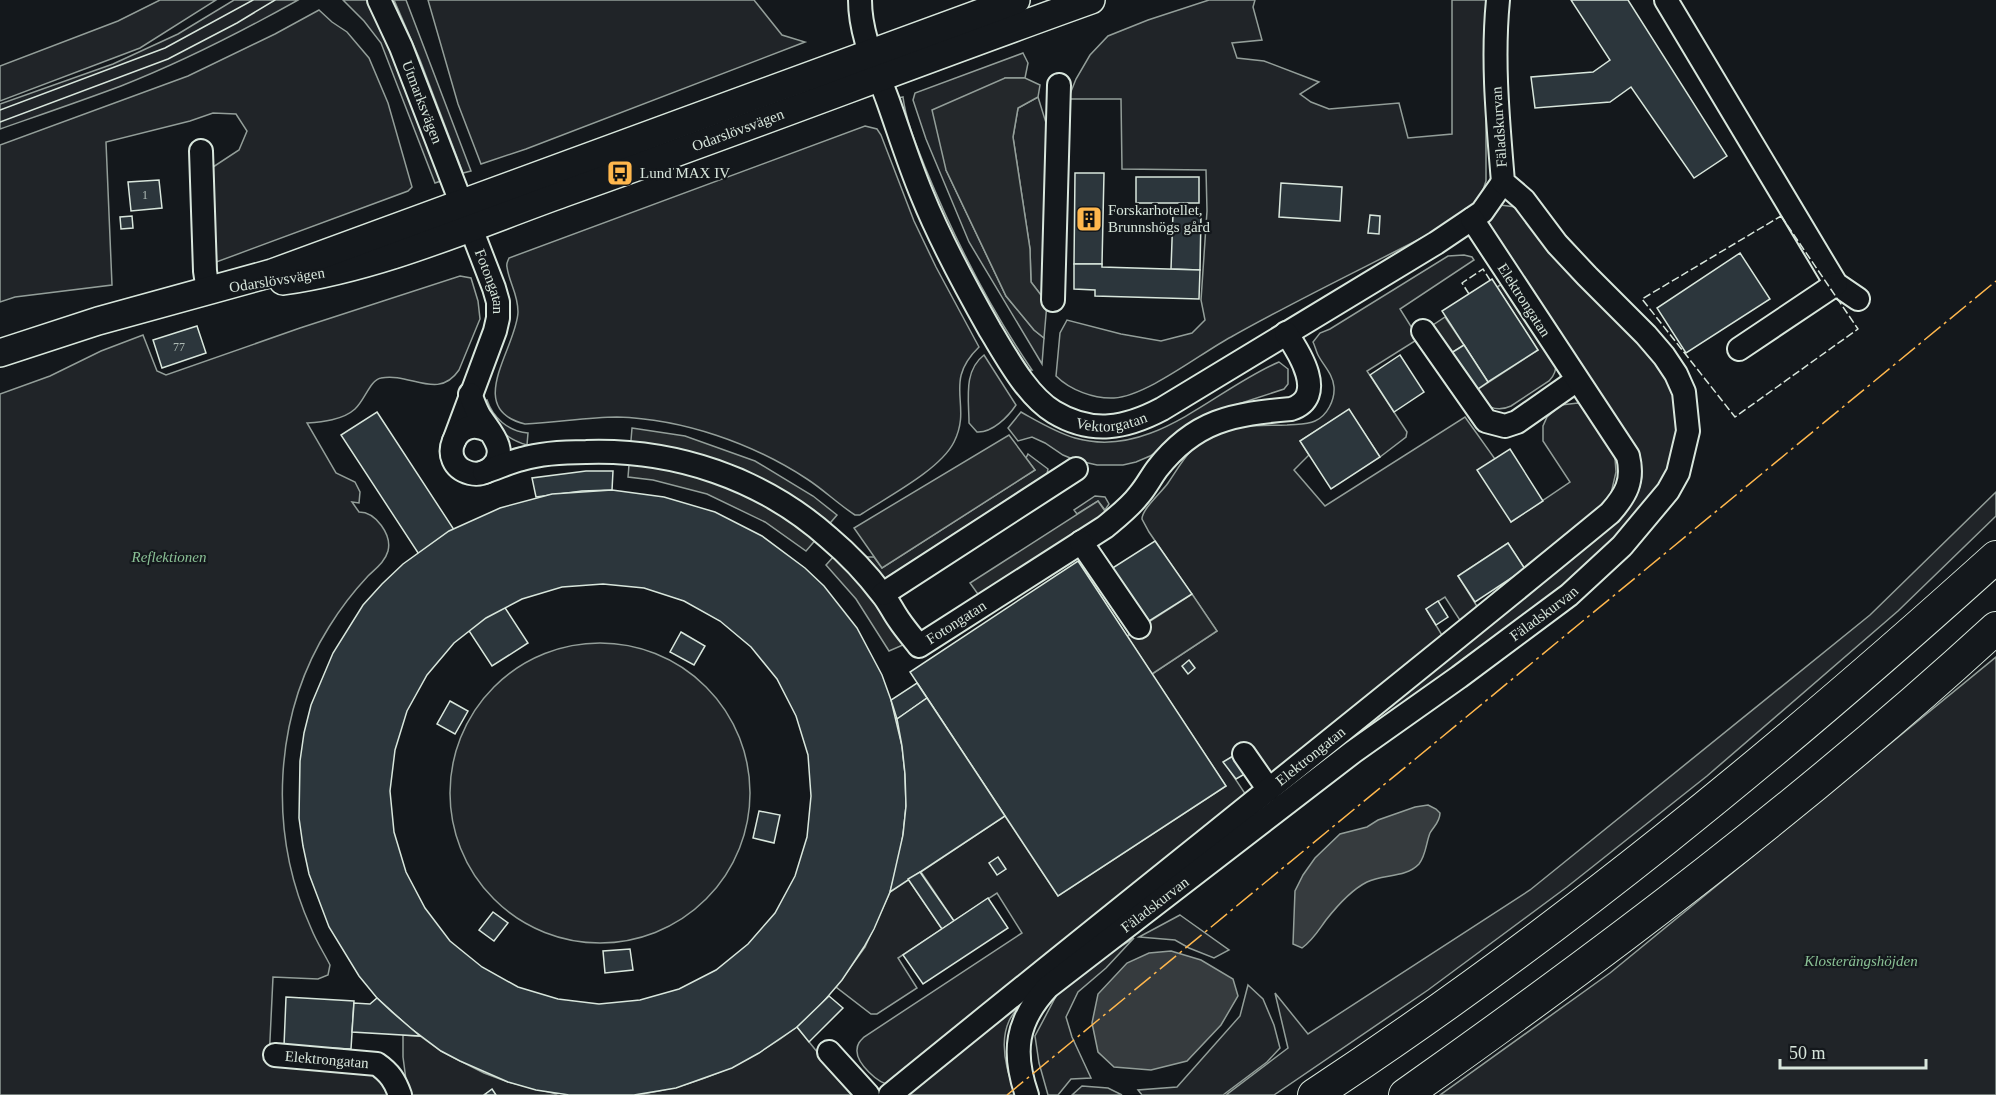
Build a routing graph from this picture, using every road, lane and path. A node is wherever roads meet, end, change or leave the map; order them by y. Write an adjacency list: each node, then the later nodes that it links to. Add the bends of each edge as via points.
1 (379, 0): 11 (street, Utmarksvägen)
2 (860, 0): 7 (street, Vektorgatan, via 865,36)
3 (1016, 0): 7 (main road, Odarslövsvägen)
4 (1091, 0): 7 (main road, Odarslövsvägen)
5 (1498, 0): 10 (street, Fäladskurvan, via 1495,94)
6 (1666, 0): 13 (street)
7 (875, 65): 11 (main road, Odarslövsvägen, via 776,117); 18 (street, Vektorgatan, via 922,196 966,288 1020,376 1053,412 1088,425 1110,427 1131,423 1162,409)
8 (1059, 85): 16 (street)
9 (201, 151): 14 (street)
10 (1503, 182): 12 (street, Vektorgatan, via 1482,212); 40 (street, Fäladskurvan, via 1524,200 1557,244 1646,335 1676,374 1684,392 1688,431 1673,482 1622,546 1569,595 1369,740 1048,987 1033,1003 1021,1032 1018,1063)
11 (466, 216): 14 (main road, Odarslövsvägen, via 393,256 319,276); 22 (street, Fotongatan, via 494,288 498,310 495,331)
12 (1472, 219): 18 (street, Vektorgatan); 21 (street, Elektrongatan)
13 (1836, 284): 15 (street); 19 (street)
14 (208, 291): 20 (main road, Odarslövsvägen)
15 (1858, 299)
16 (1053, 300)
17 (1423, 331): 21 (street, via 1486,421 1505,426 1517,422)
18 (1286, 333): 28 (street, Fotongatan, via 1309,376 1305,399 1295,407 1224,419 1200,429 1158,467 1139,496 1120,515)
19 (1739, 349)
20 (0, 353)
21 (1577, 380): 34 (street, Elektrongatan, via 1628,456 1631,469 1624,496 1610,513)
22 (470, 394): 23 (street); 24 (street, Fotongatan)
23 (492, 434): 24 (street, via 471,427 462,430); 25 (street, Fotongatan, via 518,451); 27 (street, via 498,446 497,460)
24 (454, 441): 27 (street, via 452,454 458,466 470,473)
25 (536, 456): 27 (street, Fotongatan); 30 (street, Fotongatan, via 602,451 653,455 735,478 774,498 816,527)
26 (1076, 469): 30 (street)
27 (484, 472)
28 (1081, 542): 30 (street, Fotongatan, via 919,646); 31 (street)
29 (1996, 557): 41 (highway, via 1772,753 1633,866)
30 (883, 594)
31 (1139, 627)
32 (1996, 627): 42 (highway, via 1818,783 1684,890)
33 (1244, 754): 34 (street)
34 (1269, 790): 39 (street, Elektrongatan)
35 (829, 1052): 38 (street)
36 (275, 1055): 37 (street, Elektrongatan, via 377,1064 388,1071)
37 (400, 1095)
38 (868, 1095)
39 (890, 1095)
40 (1027, 1095)
41 (1314, 1095)
42 (1406, 1095)

